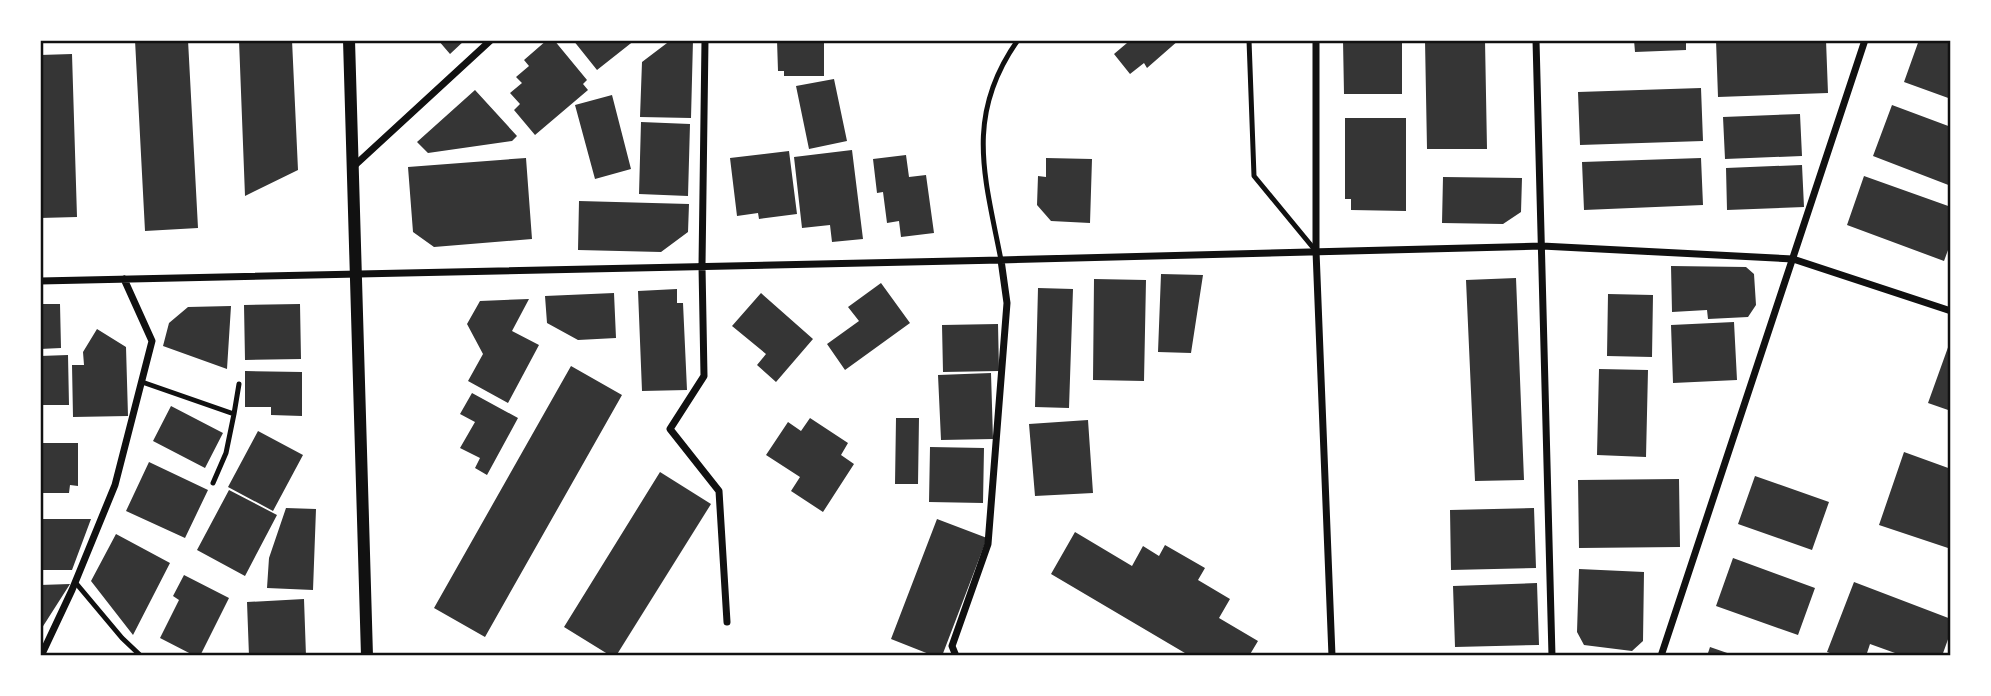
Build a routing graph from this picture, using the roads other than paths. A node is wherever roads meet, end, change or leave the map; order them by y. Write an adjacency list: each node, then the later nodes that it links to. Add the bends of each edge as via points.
1 (349, 40): 9 (street)
2 (491, 40): 9 (street)
3 (705, 40): 14 (street)
4 (1018, 40): 13 (lane, via 994,84 982,141)
5 (1249, 40): 11 (lane, via 1254,176)
6 (1316, 40): 11 (street)
7 (1536, 40): 10 (street)
8 (1865, 40): 12 (street)
9 (353, 167): 15 (street)
10 (1542, 246): 11 (street); 12 (street); 30 (street)
11 (1316, 251): 13 (street); 29 (street)
12 (1793, 259): 18 (street); 31 (street)
13 (1001, 260): 14 (street); 28 (street, via 1007,303 988,544 952,646)
14 (702, 266): 15 (street); 24 (street, via 704,376 670,429 719,491)
15 (356, 274): 16 (street); 27 (street)
16 (124, 279): 17 (street); 19 (street, via 152,341)
17 (40, 281)
18 (1951, 311)
19 (142, 382): 21 (lane); 23 (street, via 115,485)
20 (239, 384): 21 (lane)
21 (234, 414): 22 (lane, via 226,453)
22 (213, 483)
23 (75, 582): 25 (street); 26 (lane)
24 (727, 622)
25 (41, 656)
26 (141, 656)
27 (367, 656)
28 (956, 656)
29 (1332, 656)
30 (1552, 656)
31 (1661, 656)

